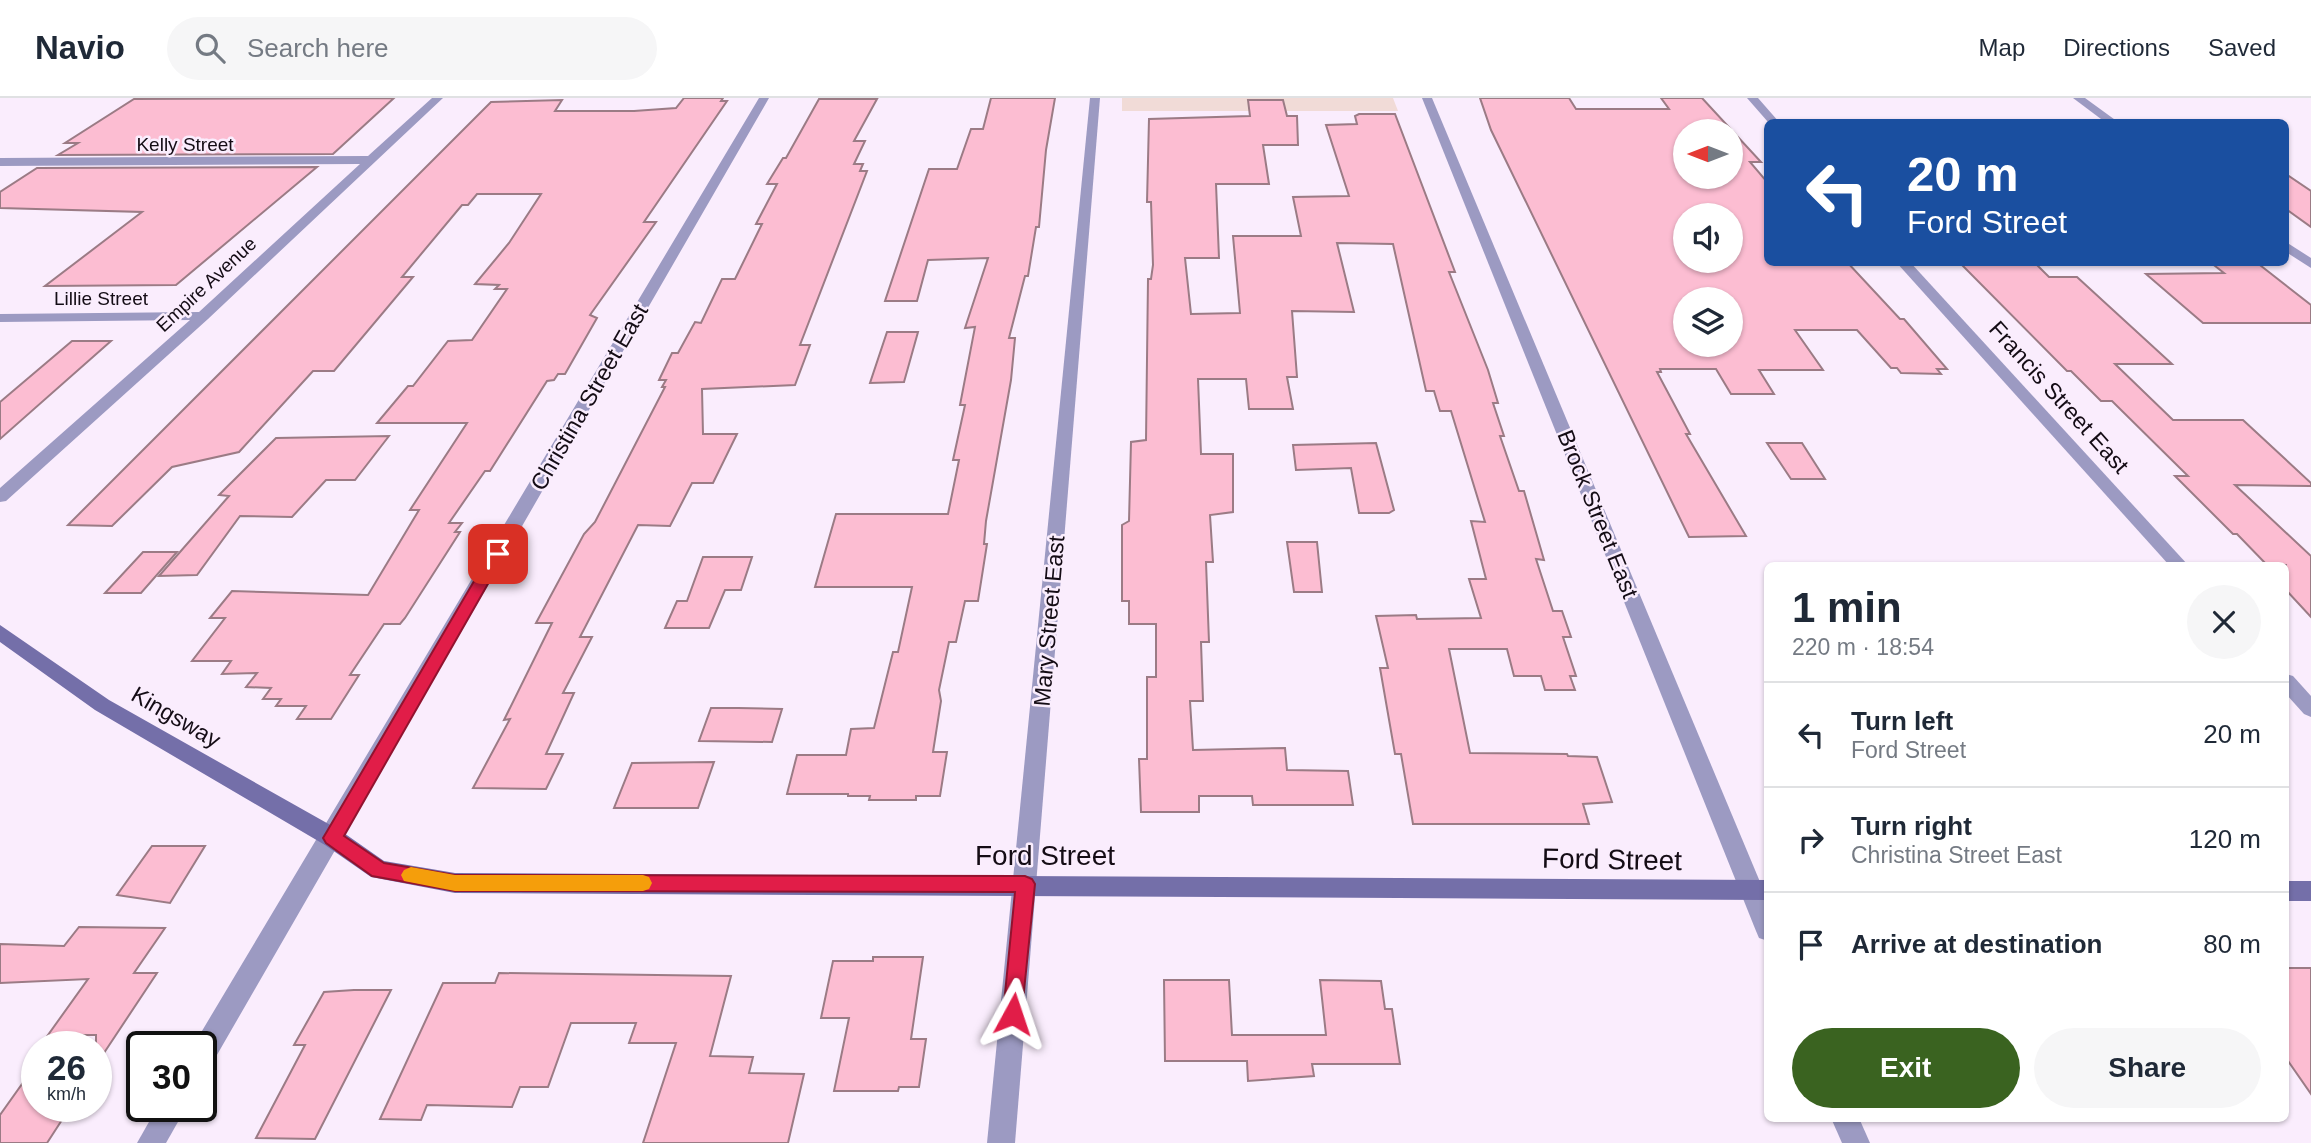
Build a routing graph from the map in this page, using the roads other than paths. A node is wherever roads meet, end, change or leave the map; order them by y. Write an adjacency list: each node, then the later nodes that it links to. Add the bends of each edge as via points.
1 (438, 98): 9 (street, Empire Avenue)
2 (764, 98): 21 (street, Christina Street East)
3 (1095, 98): 22 (street, Mary Street East)
4 (1427, 98): 23 (street, Brock Street East)
5 (1752, 98): 7 (street)
6 (2078, 98): 8 (street)
7 (1771, 119)
8 (2108, 119)
9 (370, 160): 10 (street, Kelly Street); 14 (street, Empire Avenue)
10 (0, 162)
11 (2289, 248): 12 (street)
12 (2311, 264)
13 (1906, 266): 17 (street, Francis Street East)
14 (203, 316): 15 (street, Lillie Street); 16 (street, Empire Avenue)
15 (0, 317)
16 (0, 498)
17 (2176, 562)
18 (0, 632): 21 (main road, Kingsway, via 102,705)
19 (2289, 684): 20 (street)
20 (2311, 709)
21 (332, 838): 22 (main road, Ford Street, via 379,870 455,883); 27 (street, Christina Street East)
22 (1025, 884): 23 (main road, Ford Street); 31 (street, Mary Street East)
23 (1759, 890): 26 (street, Brock Street East)
24 (2289, 891): 25 (main road)
25 (2311, 891)
26 (1764, 913)
27 (217, 1031)
28 (163, 1122): 30 (street)
29 (1847, 1122): 32 (street)
30 (151, 1143)
31 (1001, 1143)
32 (1856, 1143)

